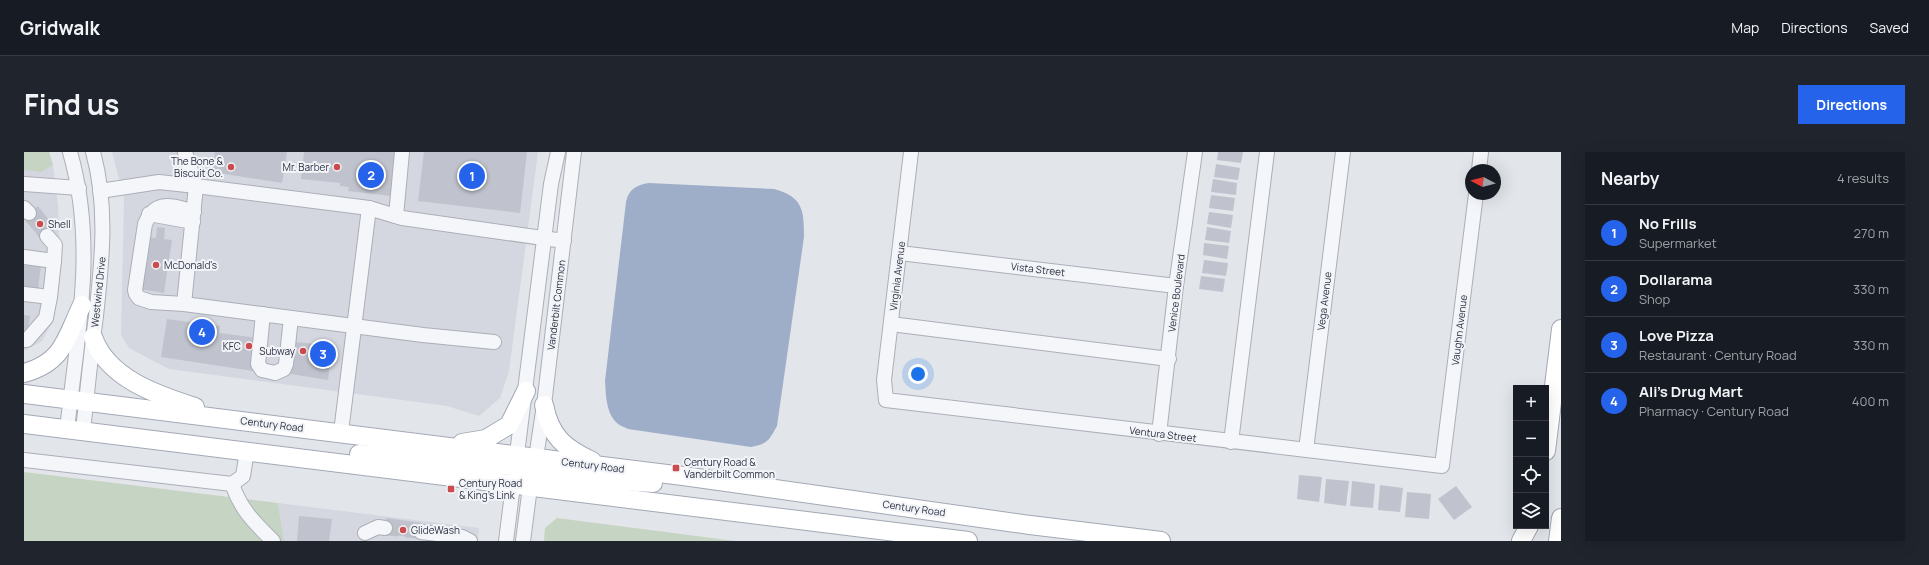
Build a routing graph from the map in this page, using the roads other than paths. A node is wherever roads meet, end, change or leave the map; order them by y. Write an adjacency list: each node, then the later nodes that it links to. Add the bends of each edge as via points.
1 (70, 152): 15 (street, Westwind Drive)
2 (93, 152): 16 (street, Westwind Drive)
3 (186, 152): 14 (street)
4 (402, 152): 19 (street)
5 (558, 152): 22 (street, Vanderbilt Common)
6 (574, 152): 23 (street, Vanderbilt Common)
7 (911, 152): 24 (street, Virginia Avenue)
8 (1195, 152): 27 (street, Venice Boulevard)
9 (1267, 152): 53 (street)
10 (1343, 152): 55 (street, Vega Avenue)
11 (1481, 152): 12 (street)
12 (1479, 164)
13 (24, 184): 15 (street)
14 (196, 186): 16 (street, via 159,182); 18 (street); 20 (street)
15 (79, 188): 30 (street, Westwind Drive, via 84,223)
16 (100, 191): 37 (street, Westwind Drive, via 101,269)
17 (1475, 200): 60 (street, Vaughn Avenue)
18 (369, 208): 19 (street); 35 (street)
19 (396, 216): 22 (street)
20 (194, 217): 31 (street); 31 (street, via 163,205 153,209 145,224 135,290 144,301)
21 (47, 236): 26 (street, via 55,245)
22 (544, 238): 23 (street); 42 (street, Vanderbilt Common)
23 (564, 241): 46 (street, Vanderbilt Common)
24 (900, 253): 27 (street, Vista Street); 34 (street, Virginia Avenue)
25 (24, 257): 26 (street)
26 (54, 261): 29 (street)
27 (1176, 286): 40 (street, Venice Boulevard)
28 (24, 294): 29 (street)
29 (50, 297): 38 (street, via 46,318 27,340)
30 (82, 304): 41 (main road, via 65,345 55,357 44,366); 45 (street, Westwind Drive)
31 (184, 304): 32 (street)
32 (263, 314): 33 (street); 33 (street, via 258,364 262,370 274,374 284,369 286,364)
33 (291, 318): 35 (street)
34 (891, 324): 40 (street); 44 (street, Virginia Avenue, via 884,380)
35 (354, 327): 39 (street); 51 (street)
36 (1561, 329): 49 (main road)
37 (93, 337): 45 (street, Westwind Drive); 47 (main road, via 103,357 139,385 169,398)
38 (24, 340)
39 (494, 342)
40 (1169, 359): 52 (street, Venice Boulevard)
41 (24, 373)
42 (526, 391): 54 (main road, via 509,425 486,439); 58 (street, Vanderbilt Common)
43 (24, 394): 45 (main road, Century Road)
44 (886, 400): 52 (street, Ventura Street)
45 (78, 401): 47 (main road, Century Road); 50 (street, Westwind Drive)
46 (544, 405): 59 (main road, via 547,422 564,445); 61 (street, Vanderbilt Common)
47 (238, 420): 51 (main road, Century Road)
48 (24, 424): 50 (main road, Century Road)
49 (1549, 427)
50 (75, 430): 56 (main road, Century Road)
51 (341, 432): 54 (main road, Century Road)
52 (1159, 434): 53 (street, Ventura Street)
53 (1231, 442): 55 (street, Ventura Street)
54 (445, 446): 58 (main road, Century Road)
55 (1306, 450): 60 (street, Ventura Street)
56 (253, 452): 58 (main road, via 452,460 503,467); 61 (main road, Century Road); 63 (street, via 243,476)
57 (24, 460): 63 (street)
58 (516, 461): 61 (main road)
59 (603, 466): 61 (main road, Century Road); 62 (main road, Century Road)
60 (1442, 466)
61 (528, 476): 62 (main road, via 661,484); 72 (street); 73 (street); 74 (main road, Century Road)
62 (683, 476): 75 (main road, Century Road)
63 (232, 484): 70 (street, via 238,501 248,516)
64 (1561, 518): 78 (main road)
65 (384, 528): 69 (street, via 378,527)
66 (1527, 529): 76 (main road)
67 (1536, 529): 77 (main road)
68 (421, 532): 71 (street, via 462,537)
69 (365, 533)
70 (273, 541)
71 (470, 541)
72 (506, 541)
73 (523, 541)
74 (968, 541)
75 (1161, 541)
76 (1521, 541)
77 (1534, 541)
78 (1558, 541)

